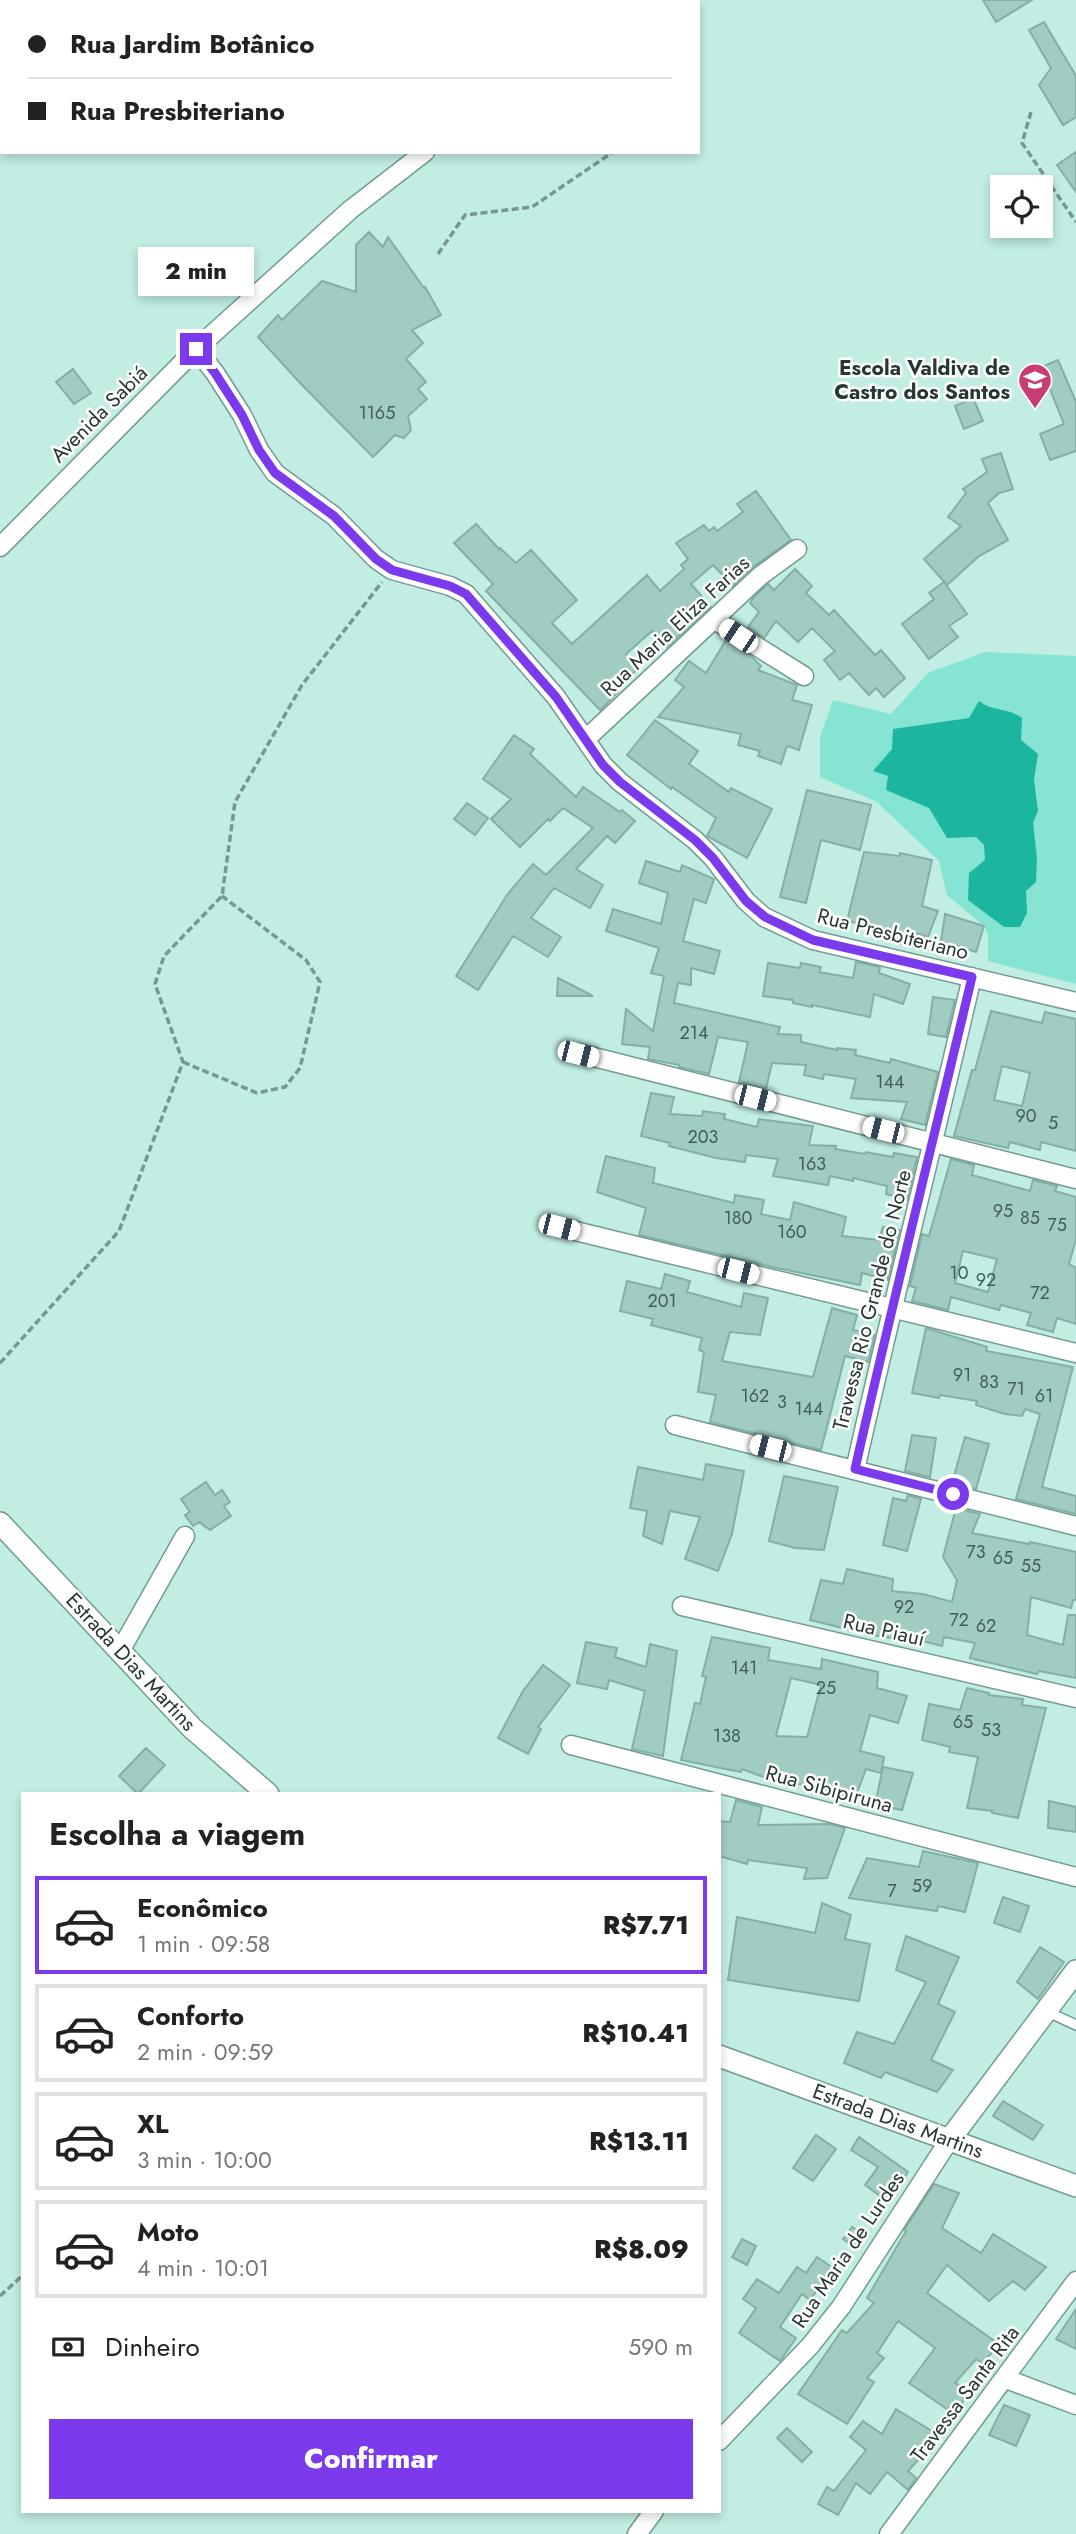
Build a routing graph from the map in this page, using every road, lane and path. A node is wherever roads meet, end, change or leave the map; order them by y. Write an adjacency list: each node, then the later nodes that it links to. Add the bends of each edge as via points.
1 (1031, 112): 4 (path, via 1022,143)
2 (422, 154): 6 (street, Avenida Sabiá, via 350,210)
3 (610, 154): 5 (path, via 532,207 465,215)
4 (1076, 222)
5 (438, 254)
6 (196, 349): 7 (street, Avenida Sabiá); 9 (street, Rua Presbiteriano, via 275,473 334,516)
7 (0, 547)
8 (797, 549): 10 (street, Rua Maria Eliza Farias, via 760,576)
9 (392, 570): 12 (street, Rua Presbiteriano, via 466,594 556,697); 13 (path, via 302,685 235,802)
10 (715, 620): 11 (street); 12 (street, Rua Maria Eliza Farias)
11 (804, 676)
12 (586, 739): 14 (street, Rua Presbiteriano, via 620,782 695,840 765,917 813,940)
13 (222, 896): 17 (path, via 164,956 155,985); 17 (path, via 306,960 320,982 300,1068 285,1087 257,1093)
14 (972, 977): 15 (street, Rua Presbiteriano); 18 (street, Travessa Rio Grande do Norte)
15 (1076, 1002)
16 (578, 1054): 18 (street)
17 (183, 1062): 23 (path, via 119,1231)
18 (934, 1143): 19 (street); 21 (street, Travessa Rio Grande do Norte)
19 (1076, 1179)
20 (559, 1227): 21 (street)
21 (891, 1310): 22 (street); 25 (street, Travessa Rio Grande do Norte)
22 (1076, 1353)
23 (0, 1363)
24 (675, 1425): 25 (street)
25 (855, 1469): 27 (street)
26 (0, 1523): 30 (street, Estrada Dias Martins)
27 (1076, 1526)
28 (185, 1536): 30 (street)
29 (682, 1606): 31 (street, Rua Piauí)
30 (120, 1651): 33 (street, Estrada Dias Martins, via 192,1728)
31 (1076, 1698)
32 (571, 1745): 34 (street, Rua Sibipiruna)
33 (266, 1792)
34 (1076, 1877)
35 (1076, 1971): 36 (street)
36 (1046, 2011): 37 (lane); 39 (street)
37 (1076, 2025)
38 (721, 2057): 39 (street, Estrada Dias Martins)
39 (950, 2139): 40 (street, Estrada Dias Martins); 46 (street, Rua Maria de Lurdes, via 842,2307)
40 (1076, 2186)
41 (21, 2277): 43 (path)
42 (1076, 2281): 44 (street, Travessa Santa Rita)
43 (0, 2296)
44 (1006, 2379): 45 (street); 49 (street, Travessa Santa Rita)
45 (1076, 2405)
46 (721, 2439)
47 (653, 2513): 48 (street)
48 (637, 2534)
49 (890, 2534)

